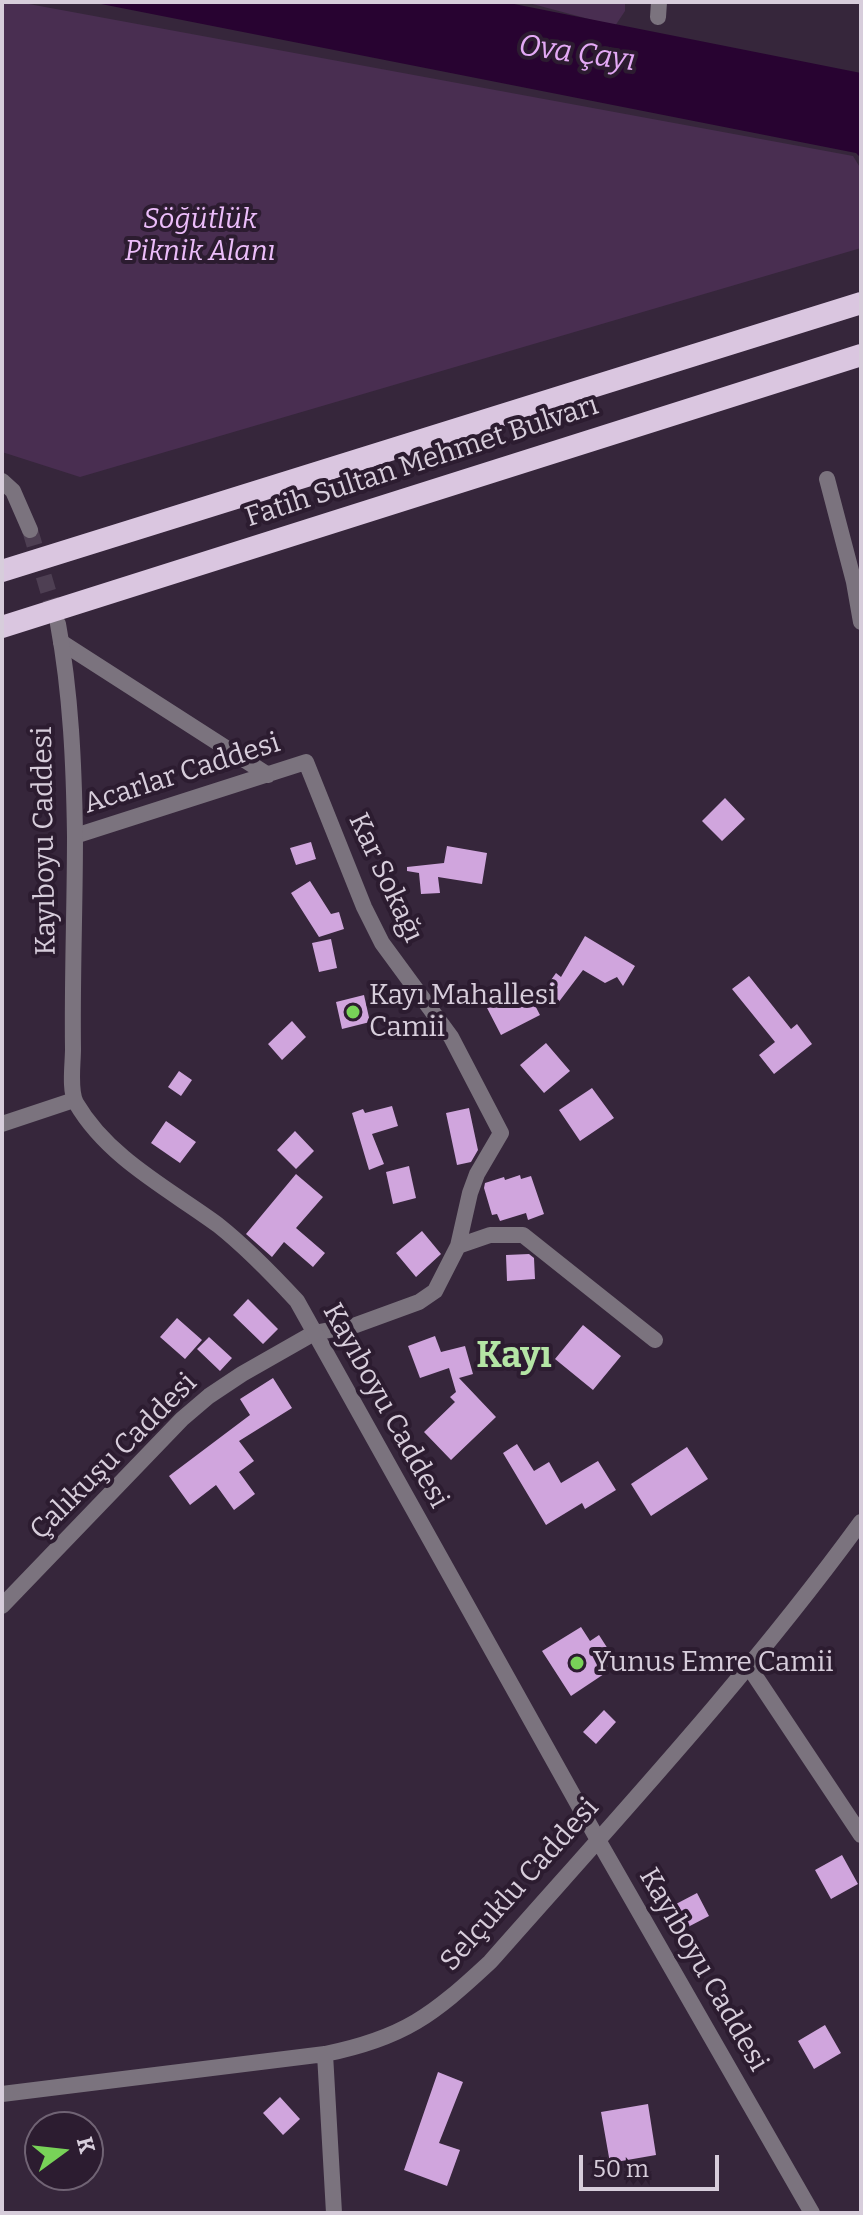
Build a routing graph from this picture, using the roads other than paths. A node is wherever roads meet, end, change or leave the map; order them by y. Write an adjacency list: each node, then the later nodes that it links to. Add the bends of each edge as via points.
1 (861, 303): 6 (highway, Fatih Sultan Mehmet Bulvarı)
2 (861, 355): 9 (highway, Fatih Sultan Mehmet Bulvarı)
3 (827, 479): 7 (street)
4 (2, 481): 5 (street, via 13,491)
5 (30, 530)
6 (2, 571)
7 (861, 622)
8 (58, 624): 10 (street, Kayıboyu Caddesi)
9 (2, 627)
10 (61, 642): 12 (street); 13 (street, Kayıboyu Caddesi)
11 (306, 762): 12 (street, Acarlar Caddesi); 16 (street, Kar Sokağı, via 382,943 451,1037)
12 (268, 775): 13 (street, Acarlar Caddesi)
13 (75, 836): 14 (street, Kayıboyu Caddesi)
14 (74, 1100): 15 (street); 18 (street, Kayıboyu Caddesi, via 116,1150 266,1266 297,1301)
15 (2, 1124)
16 (501, 1133): 17 (street, Çalıkuşu Caddesi, via 477,1174)
17 (458, 1246): 18 (street, Çalıkuşu Caddesi, via 435,1291 419,1302 356,1325); 19 (street, via 490,1235 523,1235)
18 (314, 1333): 21 (street, Çalıkuşu Caddesi, via 242,1374 182,1419); 24 (street, Kayıboyu Caddesi)
19 (655, 1340)
20 (861, 1522): 22 (street, Selçuklu Caddesi)
21 (2, 1606)
22 (749, 1667): 23 (street); 24 (street, Selçuklu Caddesi)
23 (861, 1835)
24 (598, 1840): 25 (street, Selçuklu Caddesi, via 448,2002 395,2035); 28 (street, Kayıboyu Caddesi)
25 (325, 2054): 26 (street, Selçuklu Caddesi); 27 (street)
26 (2, 2094)
27 (334, 2213)
28 (812, 2213)

